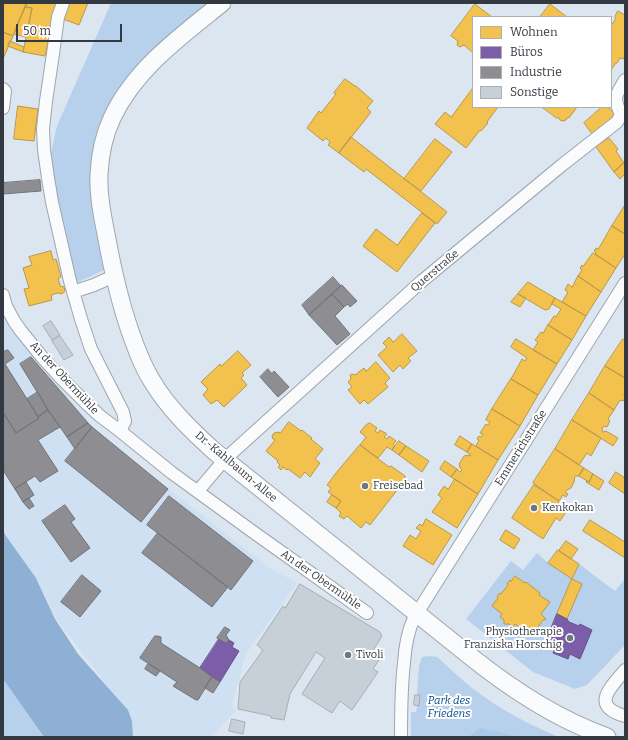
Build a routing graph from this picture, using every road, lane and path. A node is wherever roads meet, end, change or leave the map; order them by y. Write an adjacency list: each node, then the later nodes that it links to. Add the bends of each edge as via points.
1 (63, 3): 8 (street, via 58,17 43,129 52,202)
2 (222, 3): 6 (main road, Dr.-Kahlbaum-Allee, via 148,66 119,104 111,119 104,139 99,185)
3 (625, 80): 11 (street, Querstraße, via 616,95 621,115 617,122 562,164 422,281)
4 (4, 90): 5 (street)
5 (3, 108)
6 (114, 276): 8 (street); 11 (main road, Dr.-Kahlbaum-Allee, via 135,346 151,380 176,413)
7 (625, 283): 14 (street, Emmerichstraße)
8 (73, 292): 10 (street, via 91,349 122,412 125,421)
9 (3, 295): 10 (street, An der Obermühle, via 14,321 42,356 86,403)
10 (120, 431): 12 (street, An der Obermühle)
11 (224, 459): 12 (street); 14 (main road, Dr.-Kahlbaum-Allee)
12 (198, 491): 13 (street, An der Obermühle)
13 (367, 613)
14 (417, 614): 17 (street, Emmerichstraße, via 406,646 401,685); 18 (main road, Dr.-Kahlbaum-Allee, via 513,688 568,720)
15 (625, 670): 16 (street, via 611,687 606,703 616,714)
16 (625, 716)
17 (401, 737)
18 (607, 737)

